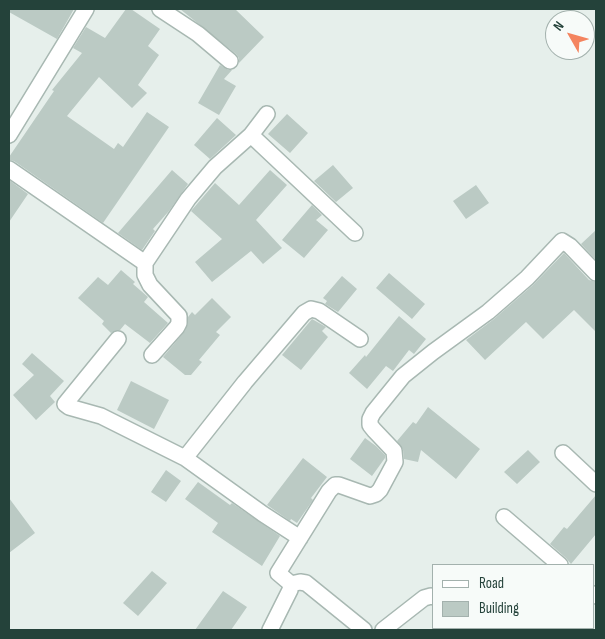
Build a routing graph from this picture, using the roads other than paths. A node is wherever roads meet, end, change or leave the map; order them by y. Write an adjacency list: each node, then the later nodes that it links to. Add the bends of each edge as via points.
1 (86, 9): 5 (street)
2 (160, 9): 3 (street, via 198,34)
3 (230, 61)
4 (268, 114): 6 (street)
5 (9, 135)
6 (251, 135): 8 (street); 9 (street, via 215,167 188,199)
7 (9, 169): 9 (street)
8 (354, 233)
9 (145, 263): 13 (street, via 145,275 150,285 180,316 177,327)
10 (596, 272): 18 (street, via 562,241 488,312 404,376 370,419 370,425 395,456 380,490 370,496 335,485)
11 (118, 339): 15 (street, via 64,404 101,416)
12 (360, 339): 15 (street, via 319,311 311,309 304,313)
13 (152, 355)
14 (562, 452): 16 (street)
15 (185, 458): 18 (street)
16 (596, 484)
17 (504, 517): 19 (street)
18 (300, 538): 20 (street, via 278,573)
19 (559, 564)
20 (290, 584): 22 (street); 23 (street, via 306,583)
21 (432, 596): 24 (street, via 424,598)
22 (270, 630)
23 (364, 630)
24 (383, 630)

